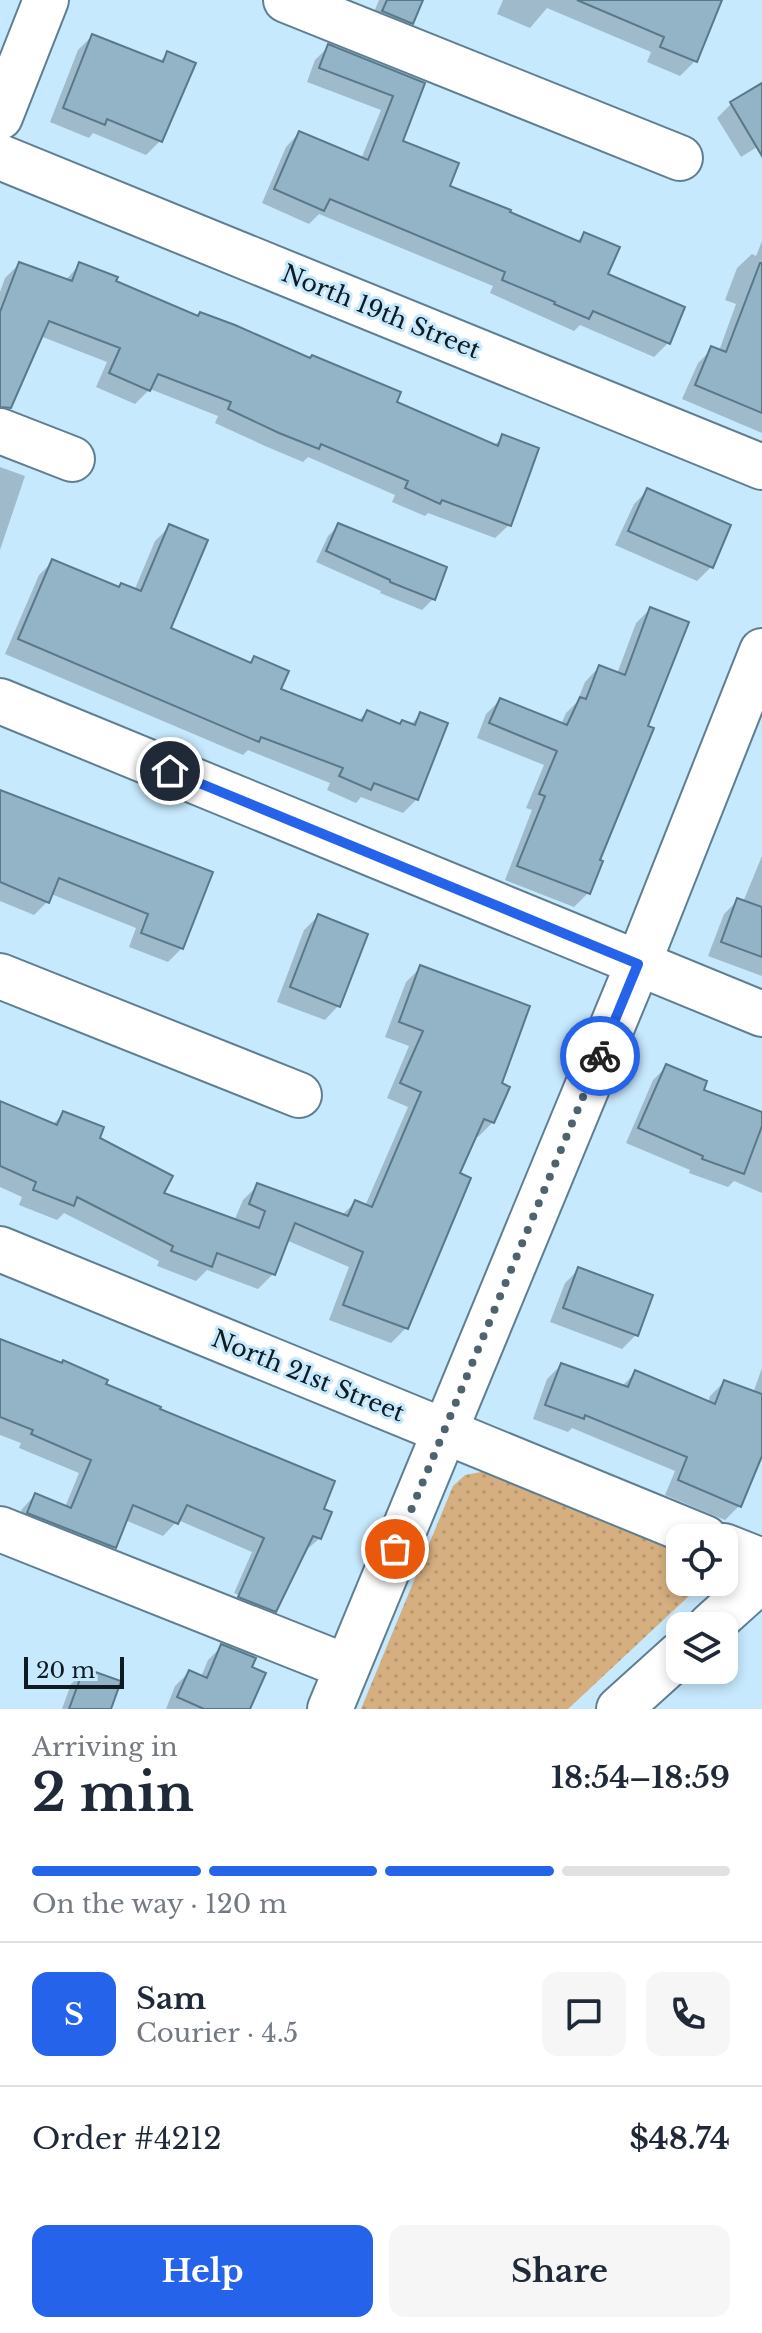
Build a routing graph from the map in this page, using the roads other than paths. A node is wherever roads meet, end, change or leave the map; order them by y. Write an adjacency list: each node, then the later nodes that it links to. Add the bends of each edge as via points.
1 (46, 0): 3 (street)
2 (286, 0): 5 (street)
3 (4, 95)
4 (0, 157): 8 (street, North 19th Street)
5 (680, 158)
6 (0, 431): 7 (street)
7 (72, 459)
8 (762, 467)
9 (762, 651): 11 (street)
10 (0, 701): 11 (street)
11 (638, 964): 13 (street); 16 (street)
12 (0, 976): 14 (street)
13 (762, 1014)
14 (299, 1095)
15 (0, 1249): 16 (street, North 21st Street)
16 (443, 1431): 17 (street, North 21st Street); 23 (street)
17 (671, 1524)
18 (0, 1529): 23 (street)
19 (738, 1552): 20 (street)
20 (762, 1561)
21 (762, 1579): 22 (street)
22 (725, 1612)
23 (347, 1667): 25 (street)
24 (666, 1667): 26 (street)
25 (330, 1709)
26 (619, 1709)

